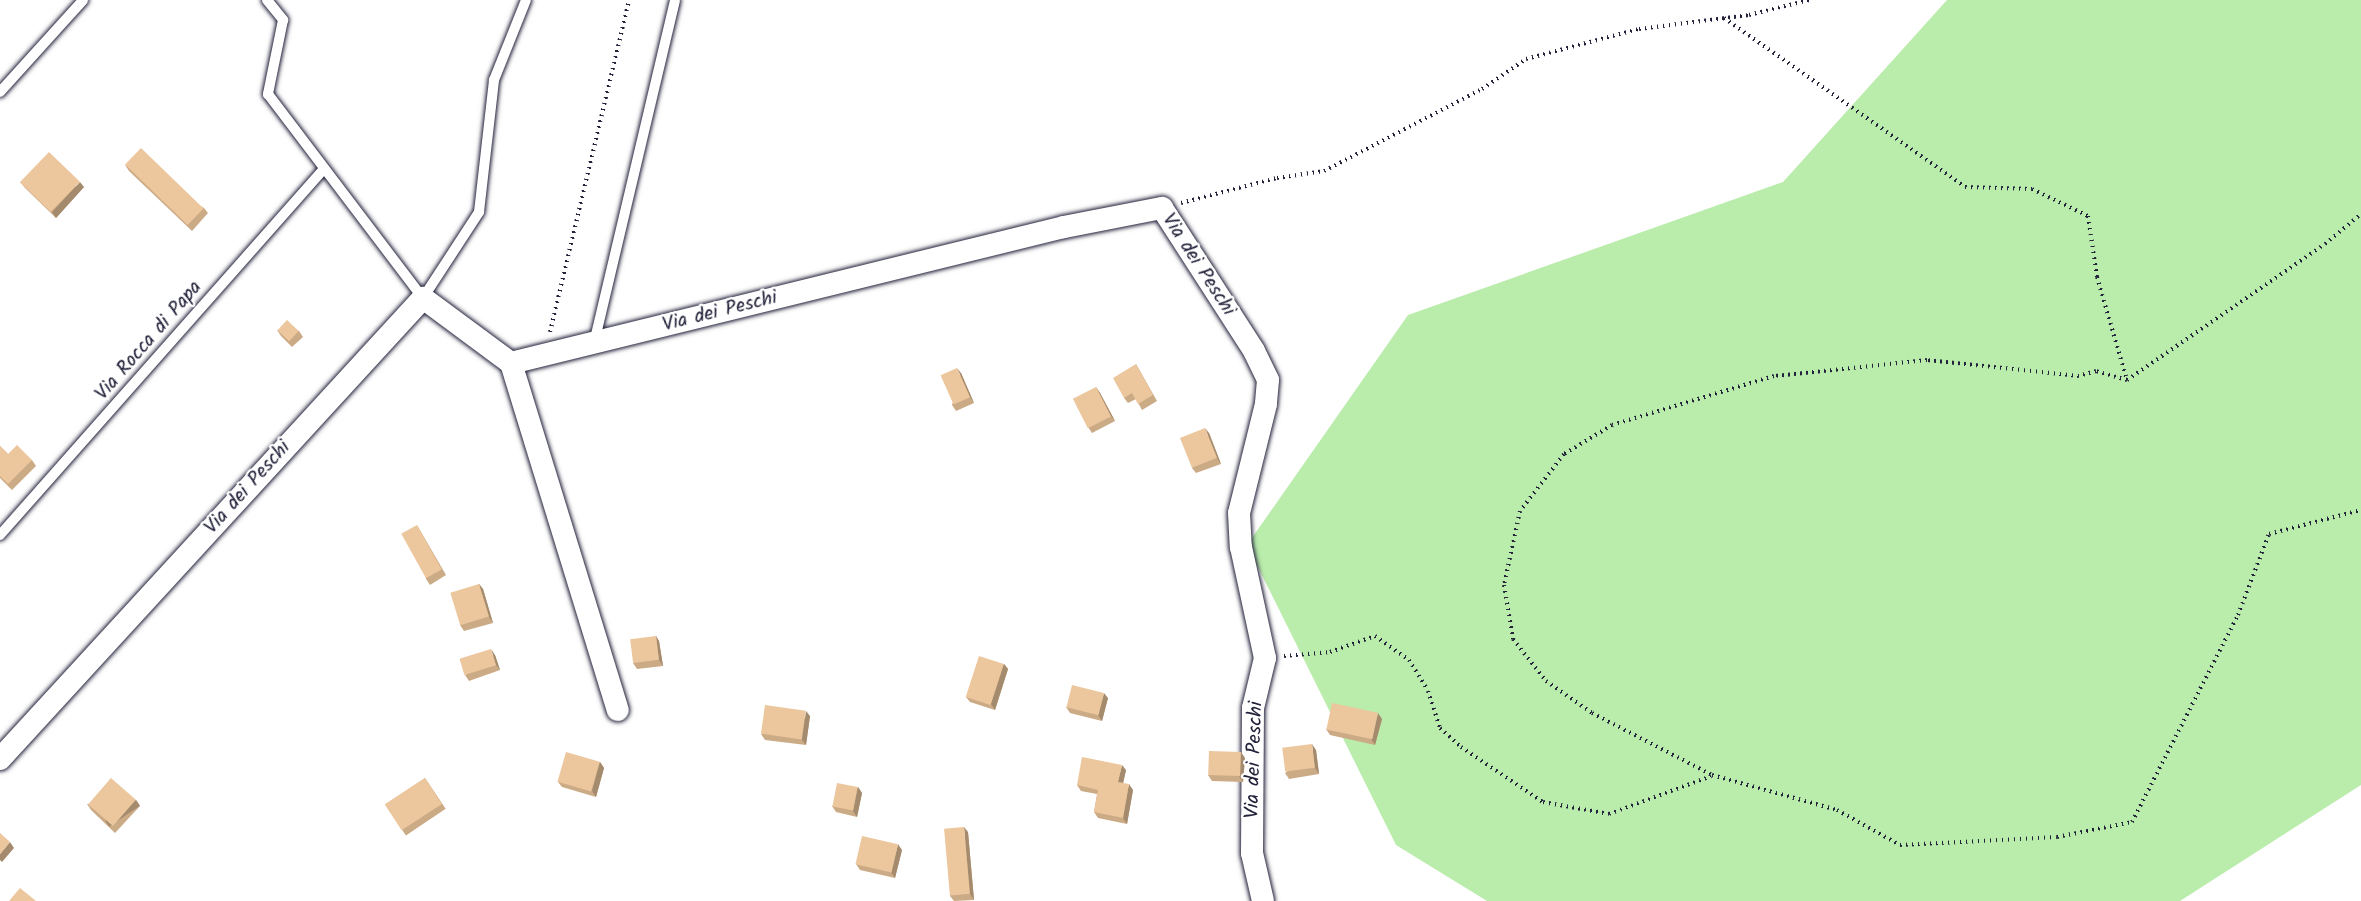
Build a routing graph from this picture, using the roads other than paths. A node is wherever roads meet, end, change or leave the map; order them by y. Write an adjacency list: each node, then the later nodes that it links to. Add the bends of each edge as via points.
1 (83, 0): 5 (lane)
2 (267, 0): 6 (lane, via 283,20 268,94)
3 (526, 0): 7 (lane, via 494,80 479,212)
4 (675, 0): 8 (lane)
5 (0, 92)
6 (323, 170): 7 (lane); 10 (lane, Via Rocca di Papa)
7 (423, 298): 9 (street); 12 (street, Via dei Peschi)
8 (594, 343): 9 (street, Via dei Peschi); 13 (street, Via dei Peschi, via 1064,227 1162,208 1254,351 1268,380 1266,404 1239,513 1241,547 1265,658 1253,708 1252,853)
9 (511, 363): 11 (street)
10 (0, 535)
11 (618, 710)
12 (0, 759)
13 (1263, 901)

